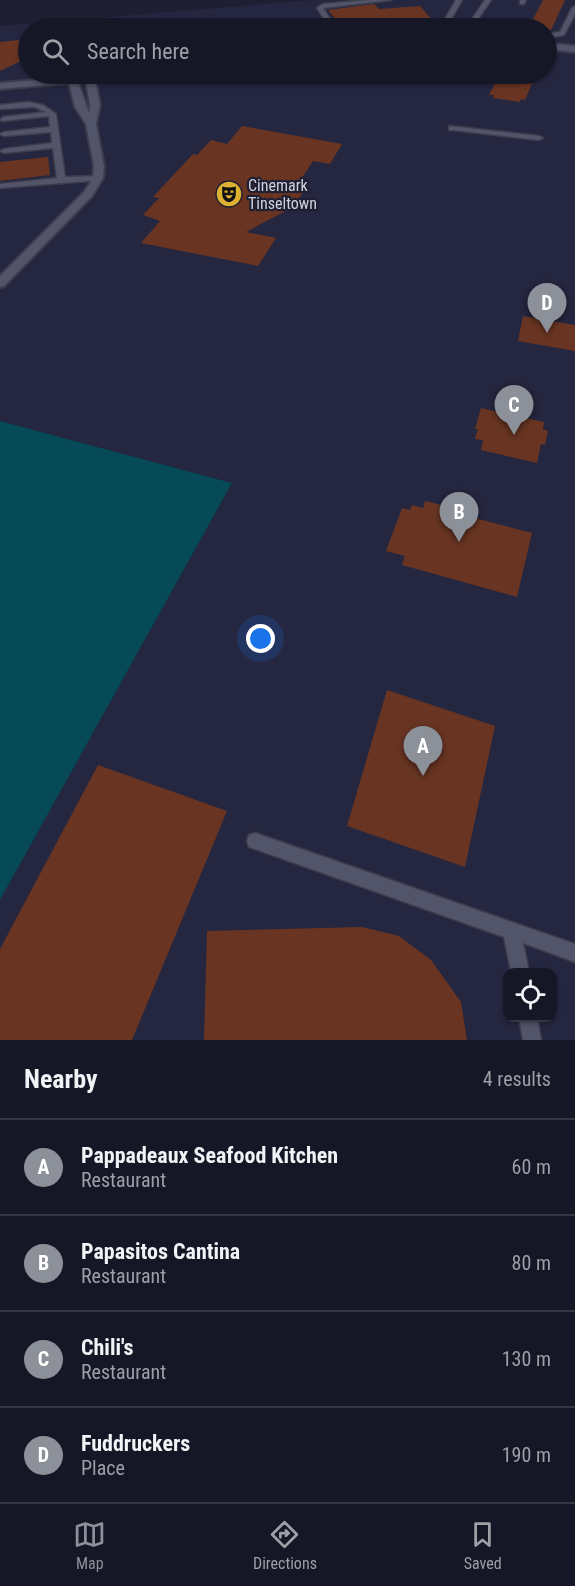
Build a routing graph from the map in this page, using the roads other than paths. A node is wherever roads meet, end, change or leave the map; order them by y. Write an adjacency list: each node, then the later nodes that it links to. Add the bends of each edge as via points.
1 (388, 0): 5 (lane, via 323,6 320,8)
2 (459, 0): 6 (lane)
3 (488, 0): 7 (lane)
4 (574, 12): 8 (lane, via 562,34)
5 (326, 18)
6 (449, 18)
7 (475, 18)
8 (557, 35)
9 (557, 47): 10 (street)
10 (575, 49)
11 (557, 55): 12 (street)
12 (575, 56)
13 (24, 84): 16 (street)
14 (74, 84): 20 (street, via 80,107)
15 (91, 84): 20 (street, via 95,105)
16 (0, 86)
17 (0, 107): 18 (lane, via 37,104)
18 (52, 114): 19 (lane); 22 (lane)
19 (3, 119)
20 (91, 124): 27 (street)
21 (452, 128): 24 (lane)
22 (54, 129): 23 (lane); 25 (lane)
23 (4, 134)
24 (539, 138)
25 (56, 145): 26 (lane); 28 (lane)
26 (4, 151)
27 (98, 178): 28 (lane); 30 (street, via 88,194)
28 (61, 180): 29 (lane)
29 (0, 186)
30 (0, 284)
31 (255, 841): 32 (lane)
32 (512, 933): 33 (lane); 34 (lane)
33 (575, 953)
34 (519, 968)
35 (529, 1022): 36 (lane)
36 (532, 1040)

